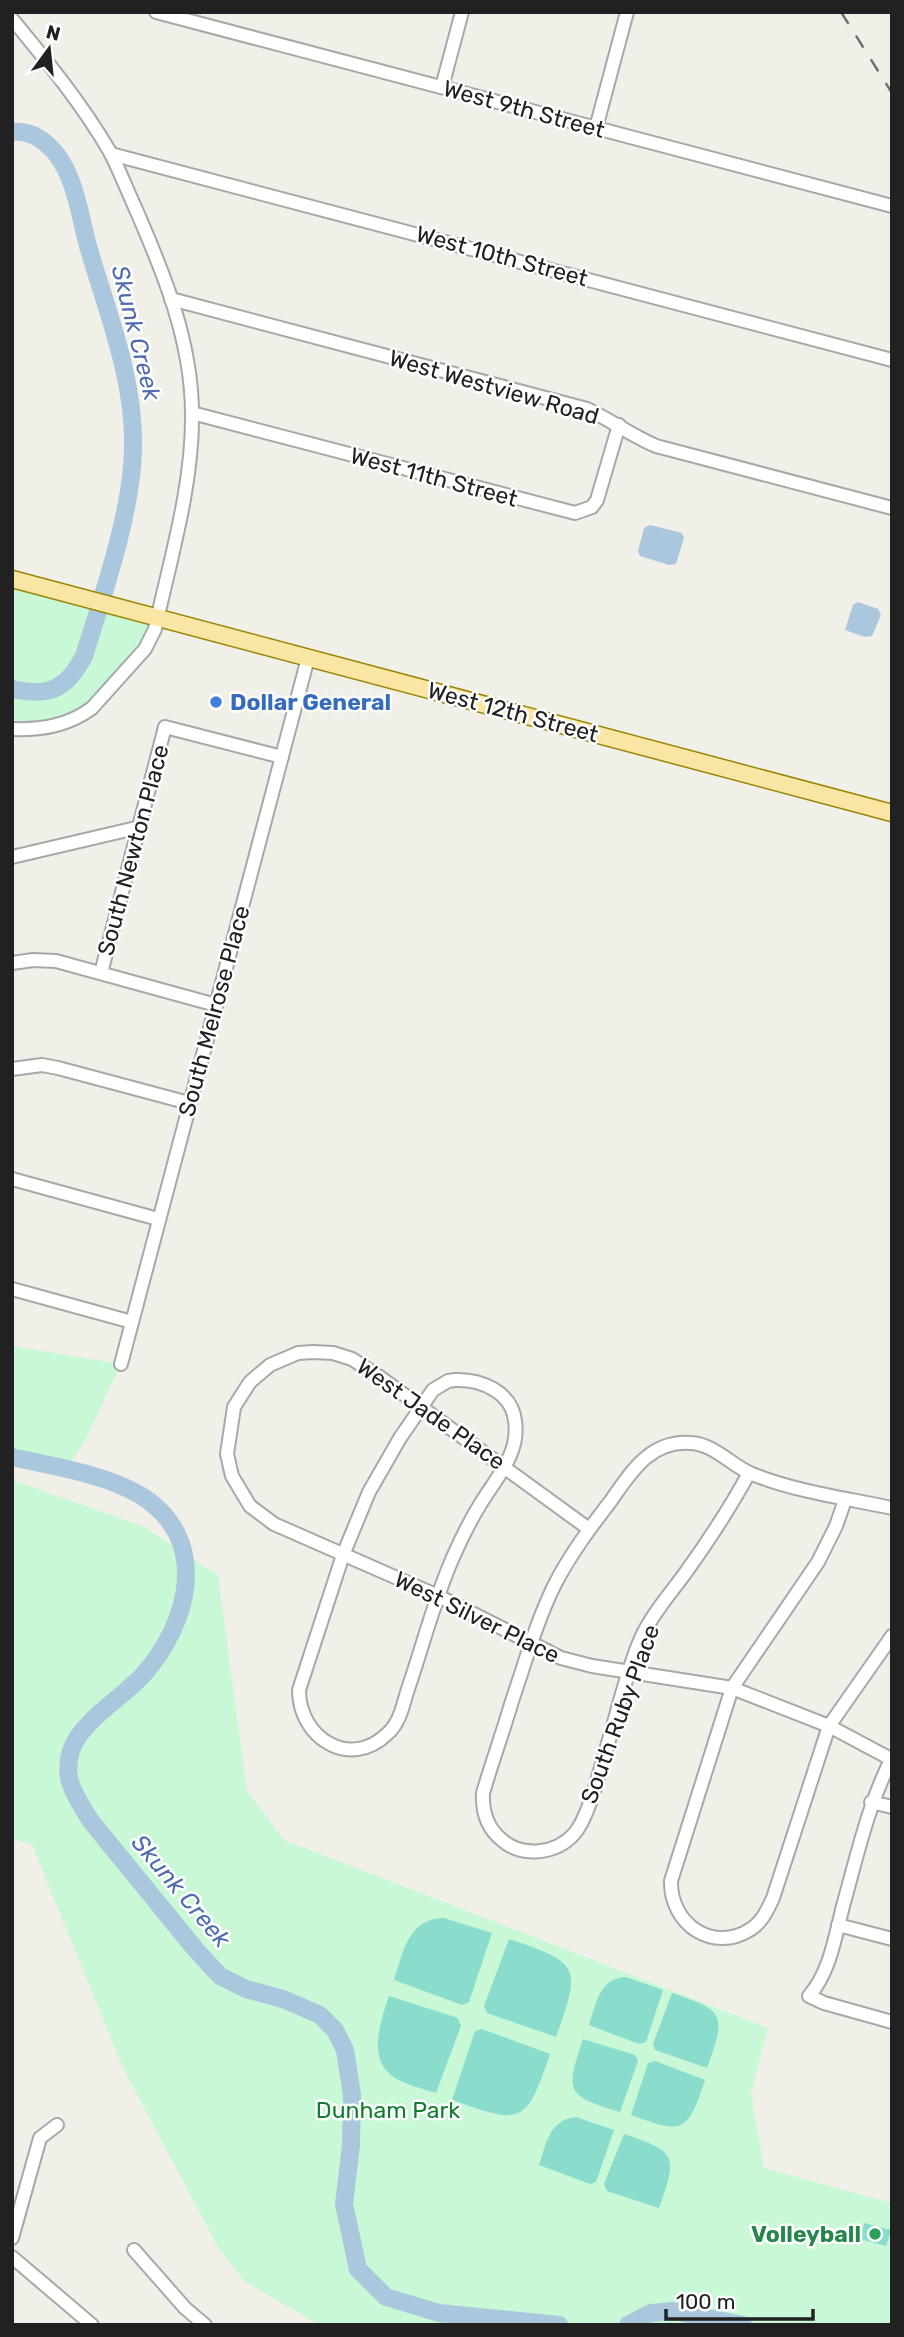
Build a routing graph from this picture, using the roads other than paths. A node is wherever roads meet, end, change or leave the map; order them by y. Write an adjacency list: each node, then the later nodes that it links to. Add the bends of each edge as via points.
1 (156, 12): 5 (street, West 9th Street)
2 (462, 12): 5 (street)
3 (627, 12): 6 (street)
4 (12, 19): 7 (street, via 66,86)
5 (442, 88): 6 (street, West 9th Street)
6 (596, 128): 8 (street, West 9th Street)
7 (111, 154): 9 (street); 10 (street, West 10th Street)
8 (892, 206)
9 (171, 299): 11 (street, via 183,340); 12 (street, West Westview Road, via 587,409)
10 (892, 360)
11 (192, 414): 12 (street, West 11th Street, via 575,513 597,500); 15 (street, via 183,497)
12 (619, 425): 13 (street, West Westview Road, via 656,446)
13 (892, 508)
14 (12, 579): 15 (main road, West 12th Street)
15 (158, 618): 16 (main road, West 12th Street); 17 (street, via 145,649 83,715 48,727)
16 (308, 658): 18 (street, South Melrose Place); 19 (main road, West 12th Street)
17 (12, 729)
18 (282, 757): 20 (street, South Newton Place, via 164,727); 24 (street, South Melrose Place)
19 (892, 813)
20 (136, 828): 21 (street); 23 (street, South Newton Place)
21 (12, 857)
22 (12, 963): 23 (street, via 56,961)
23 (101, 973): 24 (street)
24 (216, 1005): 26 (street, South Melrose Place)
25 (12, 1069): 26 (street, via 58,1068)
26 (189, 1103): 28 (street, South Melrose Place)
27 (12, 1180): 28 (street)
28 (158, 1219): 30 (street, South Melrose Place)
29 (12, 1289): 30 (street)
30 (132, 1322): 31 (street, South Melrose Place)
31 (121, 1364)
32 (421, 1406): 33 (street, West Jade Place, via 352,1359 313,1352 298,1353 263,1369); 34 (street, West Jade Place); 34 (street, via 433,1390 448,1381 472,1381 495,1390 507,1401 515,1420 516,1435); 39 (street, via 378,1474)
33 (234, 1407): 39 (street, West Silver Place, via 228,1454 232,1476 243,1496 274,1524)
34 (506, 1466): 38 (street, West Jade Place); 40 (street, via 467,1527)
35 (749, 1473): 36 (street); 38 (street, via 710,1449 692,1443 667,1445 650,1452 632,1471); 43 (street, South Ruby Place, via 721,1523 651,1620)
36 (845, 1500): 37 (street); 44 (street, via 818,1562)
37 (892, 1508)
38 (589, 1529): 42 (street, via 555,1583)
39 (343, 1555): 40 (street, West Silver Place); 40 (street, via 299,1690 304,1720 334,1746 358,1749 372,1745 393,1728)
40 (438, 1596): 42 (street, West Silver Place)
41 (892, 1636): 45 (street)
42 (531, 1643): 43 (street, West Silver Place, via 576,1663); 43 (street, South Ruby Place, via 483,1793 485,1815 493,1832 517,1850 551,1850 579,1828)
43 (630, 1672): 44 (street, West Silver Place)
44 (732, 1688): 45 (street, West Silver Place); 45 (street, via 671,1881 679,1914 704,1934 737,1936 763,1917)
45 (829, 1726): 46 (street, West Silver Place)
46 (891, 1759): 47 (street)
47 (871, 1802): 48 (street); 49 (street)
48 (892, 1807)
49 (838, 1925): 50 (street); 51 (street, via 822,1976 809,1996)
50 (892, 1939)
51 (892, 2022)
52 (57, 2125): 53 (street, via 40,2138)
53 (12, 2238)
54 (135, 2250): 57 (street)
55 (12, 2258): 56 (street)
56 (92, 2325)
57 (205, 2325)

